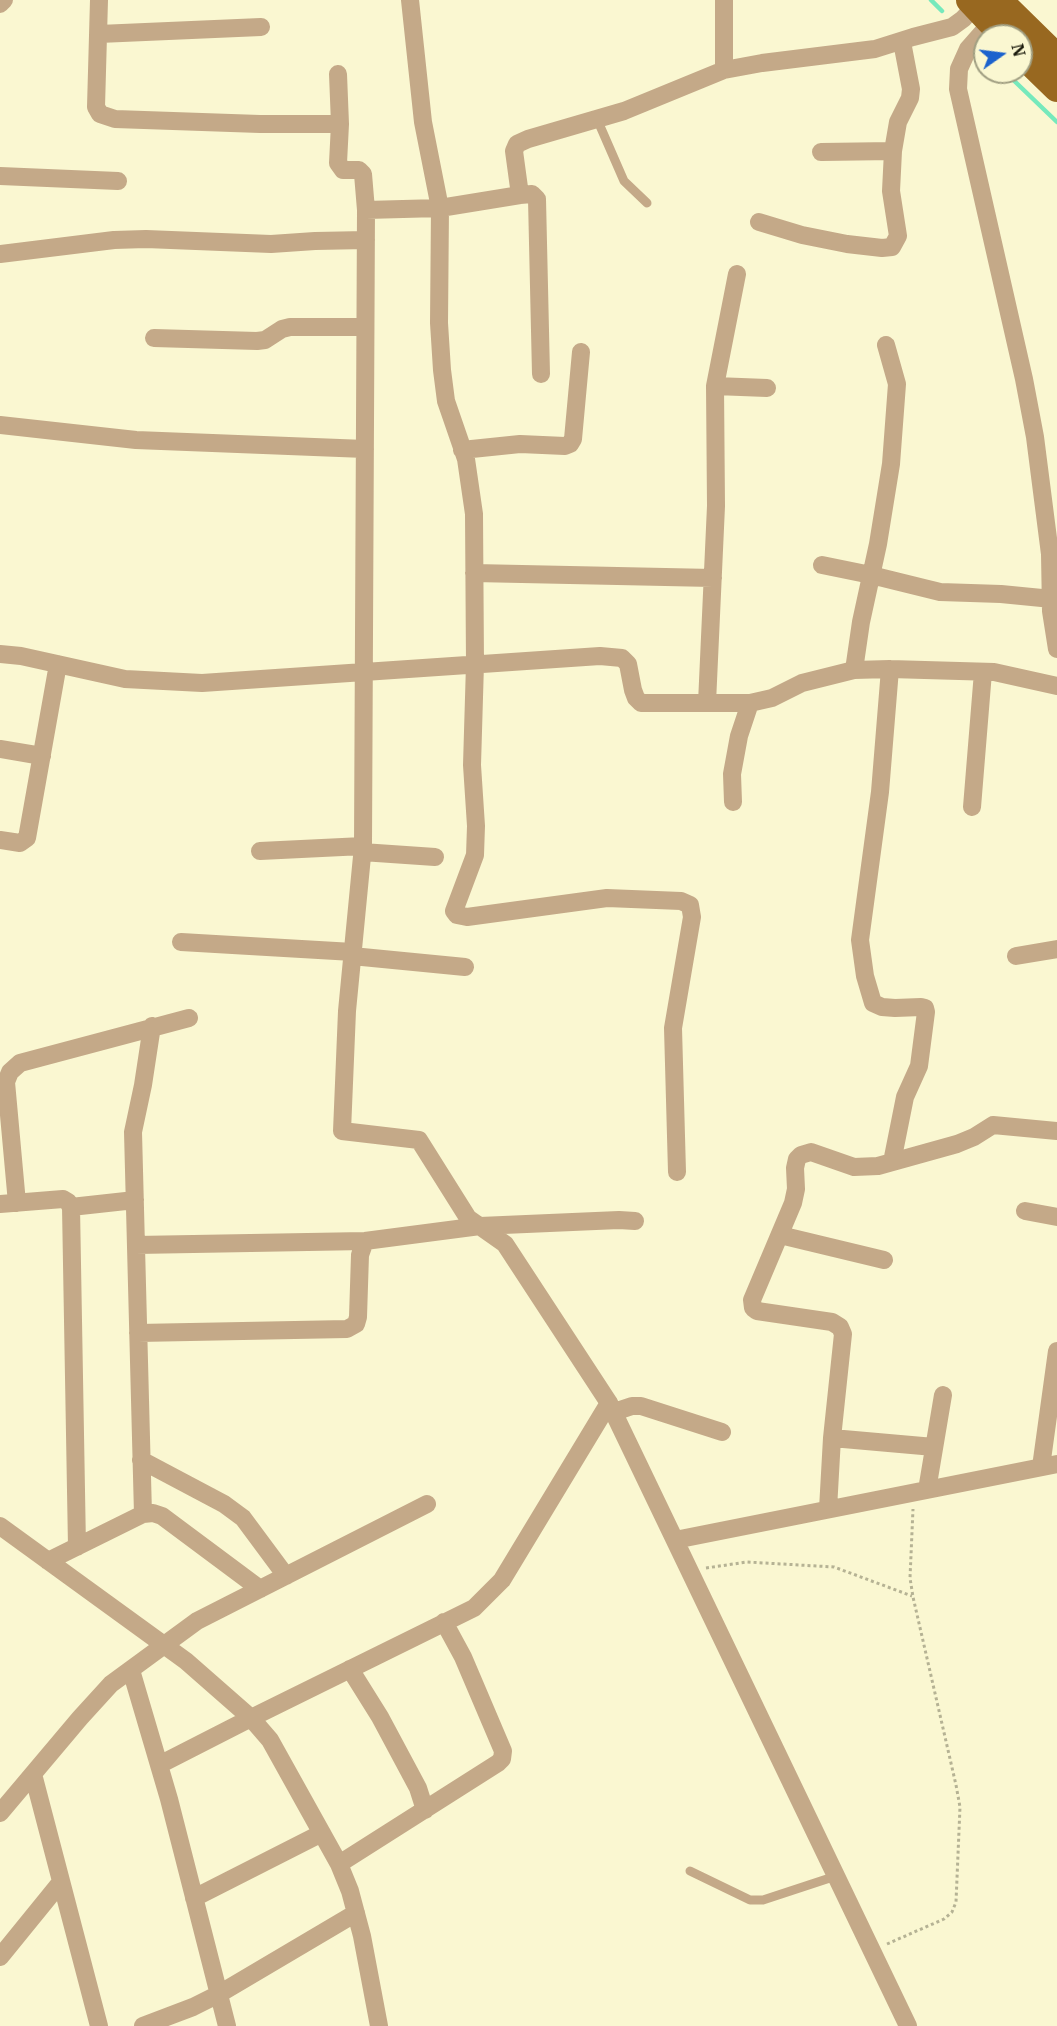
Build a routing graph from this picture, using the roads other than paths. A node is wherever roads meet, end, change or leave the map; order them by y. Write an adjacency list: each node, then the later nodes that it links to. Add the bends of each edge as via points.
1 (4, 0): 5 (street)
2 (99, 0): 8 (street)
3 (410, 0): 23 (street, via 423,122)
4 (724, 0): 12 (street)
5 (0, 4)
6 (989, 10): 9 (street); 10 (main road); 43 (street, via 959,69 958,89 1035,437)
7 (261, 27): 8 (street)
8 (99, 34): 16 (street, via 96,107 100,114 115,119)
9 (902, 42): 12 (street, via 875,50); 17 (street, via 911,89 898,122)
10 (1057, 58)
11 (1033, 64): 14 (main road)
12 (724, 69): 15 (street)
13 (338, 74): 16 (street)
14 (1057, 87)
15 (597, 119): 21 (street, via 517,144 514,151); 22 (lane, via 624,181)
16 (340, 124): 24 (street, via 339,165 343,170 359,170 363,174)
17 (893, 151): 18 (street); 25 (street, via 891,191 898,236 892,247 847,244)
18 (821, 152)
19 (0, 176): 20 (street)
20 (118, 181)
21 (520, 195): 23 (street); 33 (street, via 532,194 537,199)
22 (647, 202)
23 (440, 208): 24 (street); 38 (street, via 442,370 446,401)
24 (366, 210): 26 (street)
25 (759, 222)
26 (366, 240): 27 (street, via 271,244 114,240); 29 (street)
27 (0, 254)
28 (737, 274): 34 (street)
29 (365, 327): 30 (street, via 290,327 257,341); 37 (street)
30 (154, 338)
31 (886, 345): 41 (street, via 897,384 891,464)
32 (581, 352): 38 (street, via 570,444)
33 (541, 374)
34 (715, 386): 35 (street); 42 (street)
35 (767, 388)
36 (0, 425): 37 (street, via 136,440)
37 (365, 449): 50 (street)
38 (462, 450): 40 (street, via 474,514)
39 (822, 565): 41 (street)
40 (474, 573): 42 (street); 47 (street)
41 (871, 575): 43 (street, via 940,592); 49 (street)
42 (713, 578): 53 (street)
43 (1052, 599): 44 (street)
44 (1057, 649)
45 (0, 654): 46 (street)
46 (58, 664): 50 (street, via 125,679 202,683); 56 (street)
47 (475, 664): 50 (street); 53 (street, via 622,658 628,664 633,690 641,703); 72 (street, via 475,855 454,911 467,917 607,898 681,901 690,905 692,916 673,1036)
48 (890, 669): 49 (street); 51 (street); 71 (street, via 880,792 860,940 873,1003 895,1008 921,1006 926,1012 920,1066 905,1097)
49 (855, 670): 54 (street)
50 (364, 672): 60 (street)
51 (983, 672): 52 (street); 58 (street)
52 (1057, 686)
53 (707, 703): 54 (street)
54 (750, 703): 57 (street, via 732,774)
55 (0, 749): 56 (street)
56 (42, 756): 59 (street, via 27,838 20,843)
57 (733, 802)
58 (972, 807)
59 (0, 840)
60 (362, 849): 61 (street); 62 (street); 65 (street)
61 (260, 851)
62 (435, 857)
63 (181, 942): 65 (street)
64 (1057, 949): 66 (street)
65 (352, 954): 67 (street); 79 (street, via 342,1131 419,1140 468,1218)
66 (1016, 956)
67 (465, 967)
68 (189, 1018): 69 (street)
69 (152, 1026): 73 (street, via 133,1132); 74 (street, via 20,1063 10,1072 6,1082)
70 (1057, 1131): 71 (street, via 993,1125 957,1144)
71 (892, 1162): 80 (street, via 854,1167 811,1152 801,1155 795,1168 793,1203)
72 (677, 1172)
73 (135, 1200): 75 (street); 82 (street)
74 (8, 1203): 75 (street, via 63,1199)
75 (71, 1207): 99 (street)
76 (1025, 1211): 77 (street)
77 (1057, 1217)
78 (635, 1221): 79 (street)
79 (480, 1226): 81 (street); 87 (street, via 505,1244)
80 (780, 1235): 83 (street); 89 (street, via 752,1300 753,1308 832,1322 840,1327 843,1334)
81 (365, 1241): 82 (street); 84 (street, via 360,1255 358,1317 356,1324 347,1329)
82 (136, 1245): 84 (street)
83 (884, 1260)
84 (138, 1332): 91 (street)
85 (1057, 1351): 92 (street)
86 (943, 1395): 90 (street)
87 (611, 1407): 88 (street, via 640,1406); 98 (street); 103 (street, via 502,1580 474,1608)
88 (722, 1431)
89 (832, 1438): 90 (street); 95 (street)
90 (934, 1447): 93 (street)
91 (141, 1460): 96 (street); 101 (street, via 243,1518)
92 (1049, 1465): 93 (street)
93 (920, 1491): 95 (street)
94 (427, 1504): 101 (street)
95 (828, 1509): 98 (street)
96 (143, 1514): 99 (street); 102 (street, via 162,1516)
97 (0, 1526): 100 (street)
98 (675, 1540): 115 (street)
99 (76, 1547): 100 (street)
100 (48, 1561): 104 (street)
101 (286, 1576): 102 (street)
102 (260, 1589): 104 (street, via 197,1621)
103 (444, 1622): 105 (street); 110 (street, via 503,1750 498,1763)
104 (164, 1646): 106 (street); 107 (street)
105 (350, 1669): 107 (street); 110 (street, via 413,1778)
106 (131, 1670): 108 (street); 109 (street, via 111,1684)
107 (251, 1718): 108 (street); 112 (street, via 270,1740)
108 (159, 1765): 117 (street)
109 (33, 1774): 111 (street); 116 (street)
110 (425, 1810): 113 (street)
111 (0, 1813)
112 (322, 1833): 113 (street); 117 (street)
113 (339, 1864): 118 (street)
114 (690, 1871): 115 (lane, via 750,1900 763,1900)
115 (836, 1876): 125 (street)
116 (62, 1882): 119 (street); 121 (street)
117 (194, 1898): 120 (street)
118 (356, 1913): 120 (street); 124 (street)
119 (0, 1957)
120 (219, 1994): 122 (street); 123 (street)
121 (99, 2026)
122 (143, 2026)
123 (227, 2026)
124 (380, 2026)
125 (908, 2026)

